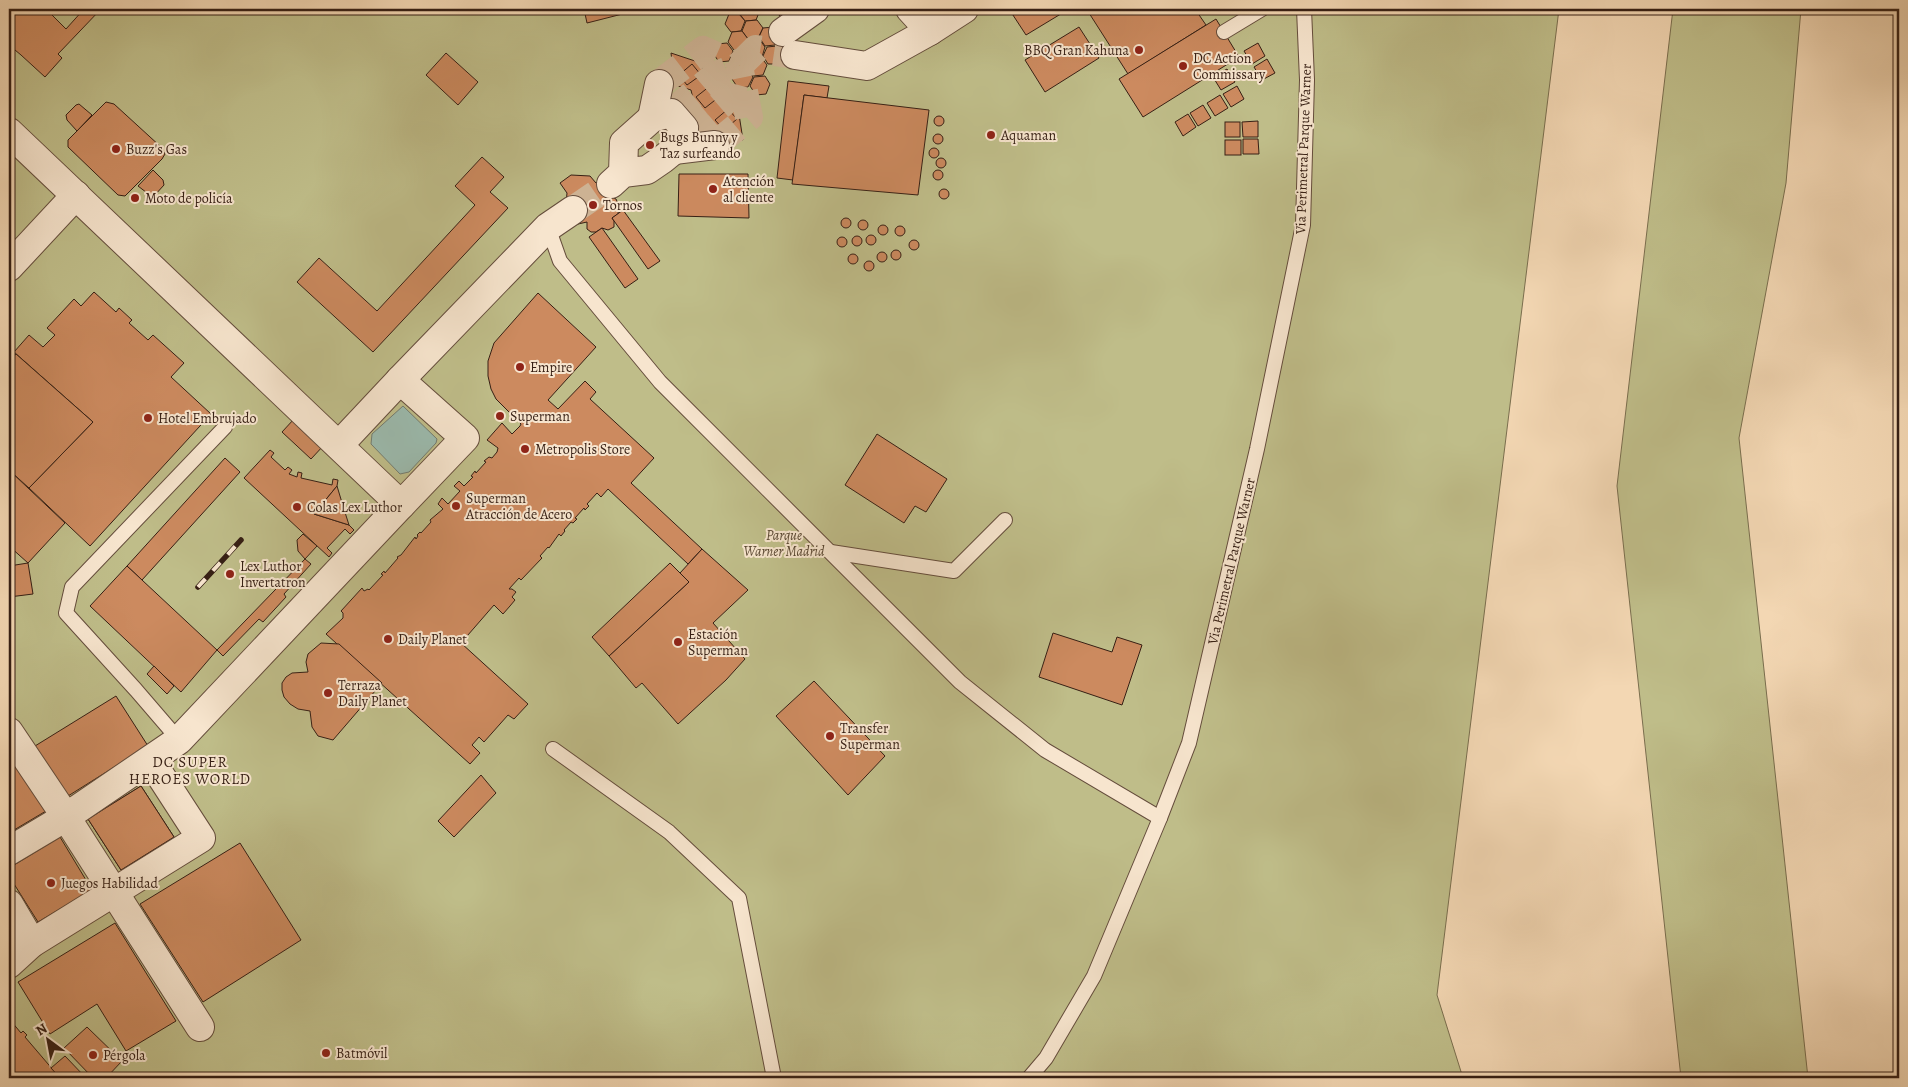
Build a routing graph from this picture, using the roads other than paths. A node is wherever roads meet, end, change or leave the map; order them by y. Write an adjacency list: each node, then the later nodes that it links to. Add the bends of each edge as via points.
1 (815, 9): 6 (street, via 789,43 867,66)
2 (910, 9): 6 (street)
3 (964, 9): 6 (street)
4 (1262, 9): 7 (lane)
5 (1304, 9): 28 (lane, Via Perimetral Parque Warner, via 1307,80 1303,226 1257,449 1189,743)
6 (930, 31)
7 (1224, 32)
8 (659, 84): 9 (street)
9 (652, 118): 12 (street, via 671,113 684,128); 12 (street, via 624,143 617,179 646,170)
10 (9, 132): 13 (street)
11 (715, 145): 12 (street)
12 (674, 150)
13 (76, 195): 16 (street); 19 (street)
14 (573, 210): 15 (street)
15 (548, 227): 17 (street); 22 (lane, via 560,261 660,382)
16 (9, 267)
17 (400, 380): 19 (street); 20 (street, via 465,438)
18 (225, 427): 24 (lane, via 72,587 66,613)
19 (339, 445): 20 (street)
20 (401, 504): 24 (street)
21 (1005, 520): 22 (lane, via 954,570)
22 (831, 552): 28 (lane, via 960,682 1044,750)
23 (9, 732): 27 (street)
24 (179, 740): 26 (street)
25 (553, 749): 35 (lane, via 669,832 739,898)
26 (151, 761): 27 (street); 30 (street, via 201,838)
27 (66, 817): 29 (street); 30 (street)
28 (1160, 818): 36 (lane, Via Perimetral Parque Warner, via 1094,976 1046,1058)
29 (9, 851)
30 (113, 892): 32 (street); 34 (street)
31 (9, 904): 32 (street)
32 (32, 943): 33 (street)
33 (9, 964)
34 (200, 1027)
35 (774, 1078)
36 (1029, 1078)

